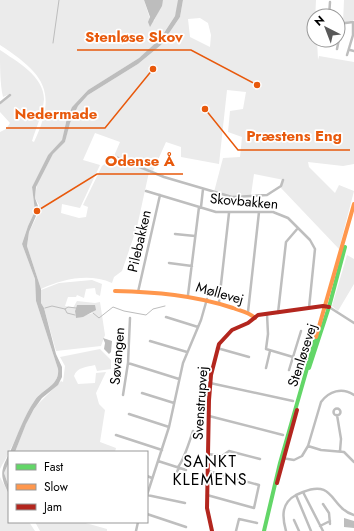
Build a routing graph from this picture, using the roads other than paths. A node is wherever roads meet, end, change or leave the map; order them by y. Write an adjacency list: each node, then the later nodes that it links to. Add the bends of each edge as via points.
1 (330, 2): 2 (street)
2 (330, 8)
3 (354, 22): 4 (street)
4 (350, 50): 5 (street); 6 (street)
5 (354, 51)
6 (347, 55)
7 (10, 95): 8 (street)
8 (0, 103)
9 (113, 156): 11 (street, via 164,177)
10 (283, 180): 11 (street, via 281,186 267,194 232,197)
11 (203, 189): 15 (street)
12 (146, 191): 13 (street, Skovbakken)
13 (160, 195): 15 (street, Skovbakken); 24 (street, Pilebakken)
14 (354, 204): 29 (street, Stenløsevej)
15 (200, 207): 17 (street, Skovbakken, via 216,212); 20 (street)
16 (259, 211): 17 (street, Skovbakken); 18 (street, Skovbakken, via 279,213); 30 (street)
17 (229, 212): 27 (street)
18 (298, 228): 28 (street, Skovbakken, via 315,249); 31 (street, via 286,242)
19 (174, 234): 20 (street)
20 (195, 236): 22 (street)
21 (169, 263): 22 (street)
22 (192, 266): 25 (street)
23 (115, 292): 24 (street, Møllevej)
24 (138, 292): 25 (street, Møllevej)
25 (188, 295): 26 (street, Møllevej)
26 (207, 299): 27 (street, Møllevej); 37 (street)
27 (218, 302): 30 (street, Møllevej)
28 (309, 308): 29 (street, Møllevej); 31 (street, Møllevej)
29 (327, 308): 36 (street); 66 (street, Stenløsevej)
30 (248, 312): 35 (street, Møllevej)
31 (278, 313): 32 (street, Møllevej)
32 (267, 314): 35 (street, Møllevej); 41 (street, via 266,348)
33 (166, 317): 37 (street)
34 (130, 318): 45 (street, Søvangen)
35 (255, 318): 40 (street, Svenstrupvej, via 226,335)
36 (354, 323)
37 (198, 327): 42 (street)
38 (301, 331): 44 (street)
39 (150, 341): 42 (street)
40 (217, 348): 43 (street, Svenstrupvej); 49 (street, Svenstrupvej)
41 (270, 351): 44 (street); 46 (street)
42 (187, 352): 48 (street)
43 (249, 357)
44 (293, 357): 47 (street)
45 (128, 362): 48 (street); 51 (street, Søvangen)
46 (266, 368)
47 (289, 370)
48 (179, 379): 54 (street)
49 (210, 383): 53 (street); 57 (street, Svenstrupvej)
50 (142, 393): 54 (street)
51 (123, 395)
52 (354, 395): 62 (street, via 344,390 325,397 318,410)
53 (293, 401)
54 (174, 403): 58 (street)
55 (129, 414): 58 (street)
56 (337, 415): 64 (street)
57 (209, 416): 61 (street); 65 (street, Svenstrupvej)
58 (169, 427): 63 (street)
59 (193, 431): 70 (street)
60 (116, 435): 63 (street)
61 (283, 435)
62 (308, 446): 64 (street); 66 (street, via 298,459)
63 (162, 450): 68 (street)
64 (340, 451): 69 (street)
65 (208, 454): 67 (street, via 222,456 229,451); 72 (street, Svenstrupvej)
66 (283, 458): 91 (street, Stenløsevej)
67 (260, 459)
68 (158, 461): 70 (street); 75 (street)
69 (354, 462)
70 (178, 467): 71 (street); 74 (street)
71 (186, 470)
72 (208, 471): 80 (street, Svenstrupvej); 80 (street, via 260,485 254,508)
73 (148, 476): 75 (street)
74 (175, 477)
75 (152, 478): 76 (street)
76 (148, 492)
77 (303, 492): 79 (street); 84 (street, via 315,488 332,494 344,511); 87 (street)
78 (148, 495): 81 (street)
79 (296, 495): 92 (street, via 284,509); 94 (street)
80 (207, 496): 89 (street, Svenstrupvej)
81 (184, 503)
82 (323, 504): 87 (street, via 329,513 330,522)
83 (148, 514): 88 (street)
84 (354, 515)
85 (294, 520): 93 (street)
86 (257, 523): 90 (street, via 239,518)
87 (320, 526): 95 (street)
88 (186, 527)
89 (212, 531)
90 (236, 531)
91 (264, 531)
92 (286, 531)
93 (299, 531)
94 (310, 531)
95 (323, 531)

